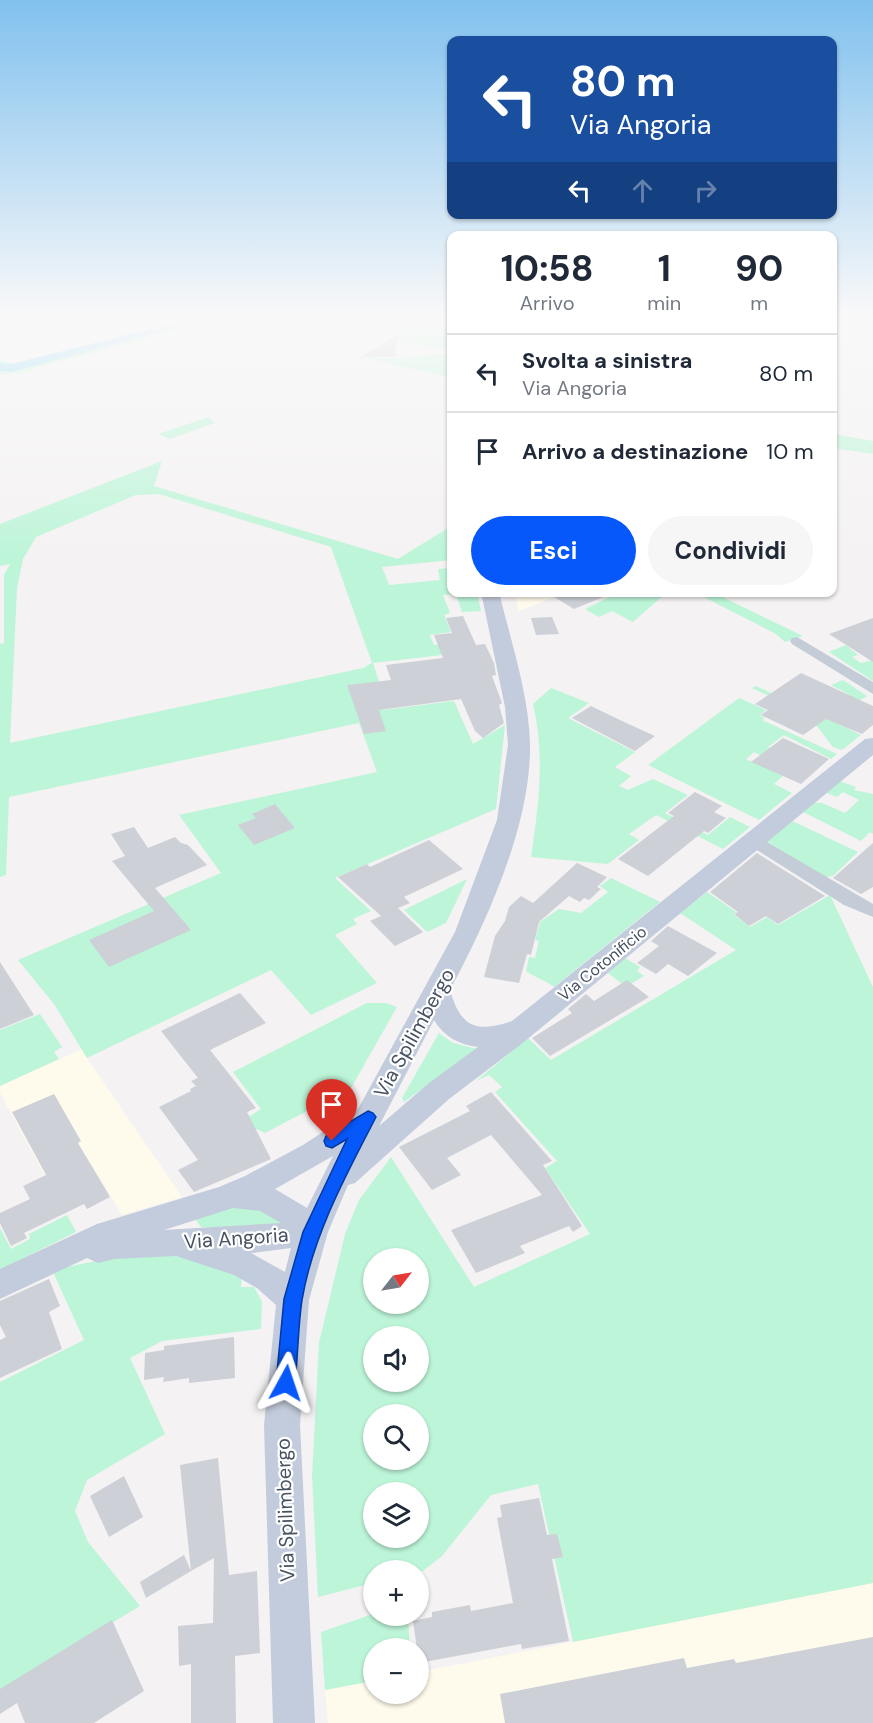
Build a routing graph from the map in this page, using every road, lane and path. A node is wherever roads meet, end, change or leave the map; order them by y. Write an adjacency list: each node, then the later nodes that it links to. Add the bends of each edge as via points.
1 (491, 597): 7 (street, Via Spilimbergo, via 516,707 519,746 515,788 498,854 468,932)
2 (797, 640): 3 (street)
3 (873, 689)
4 (873, 744): 5 (street, Via Cotonificio)
5 (755, 841): 6 (street); 8 (street, Via Cotonificio)
6 (873, 911)
7 (437, 991): 8 (street, via 444,1016 456,1030 486,1038); 9 (street, Via Spilimbergo)
8 (522, 1028): 10 (street, Via Cotonificio, via 439,1091)
9 (368, 1117): 10 (street, Via Spilimbergo); 11 (street, Via Angoria, via 279,1174)
10 (333, 1184): 12 (street, Via Spilimbergo)
11 (226, 1198): 12 (street, Via Angoria, via 252,1194 273,1201 290,1210); 14 (street, Via Angoria, via 108,1233)
12 (312, 1232): 13 (street, Via Angoria, via 265,1239); 16 (street, Via Spilimbergo)
13 (169, 1243): 14 (street, Via Angoria, via 114,1245); 16 (street, Via Angoria, via 249,1264 274,1280)
14 (52, 1260): 15 (street, Via Angoria)
15 (0, 1285)
16 (293, 1299): 17 (street, Via Spilimbergo, via 282,1425)
17 (294, 1723)

